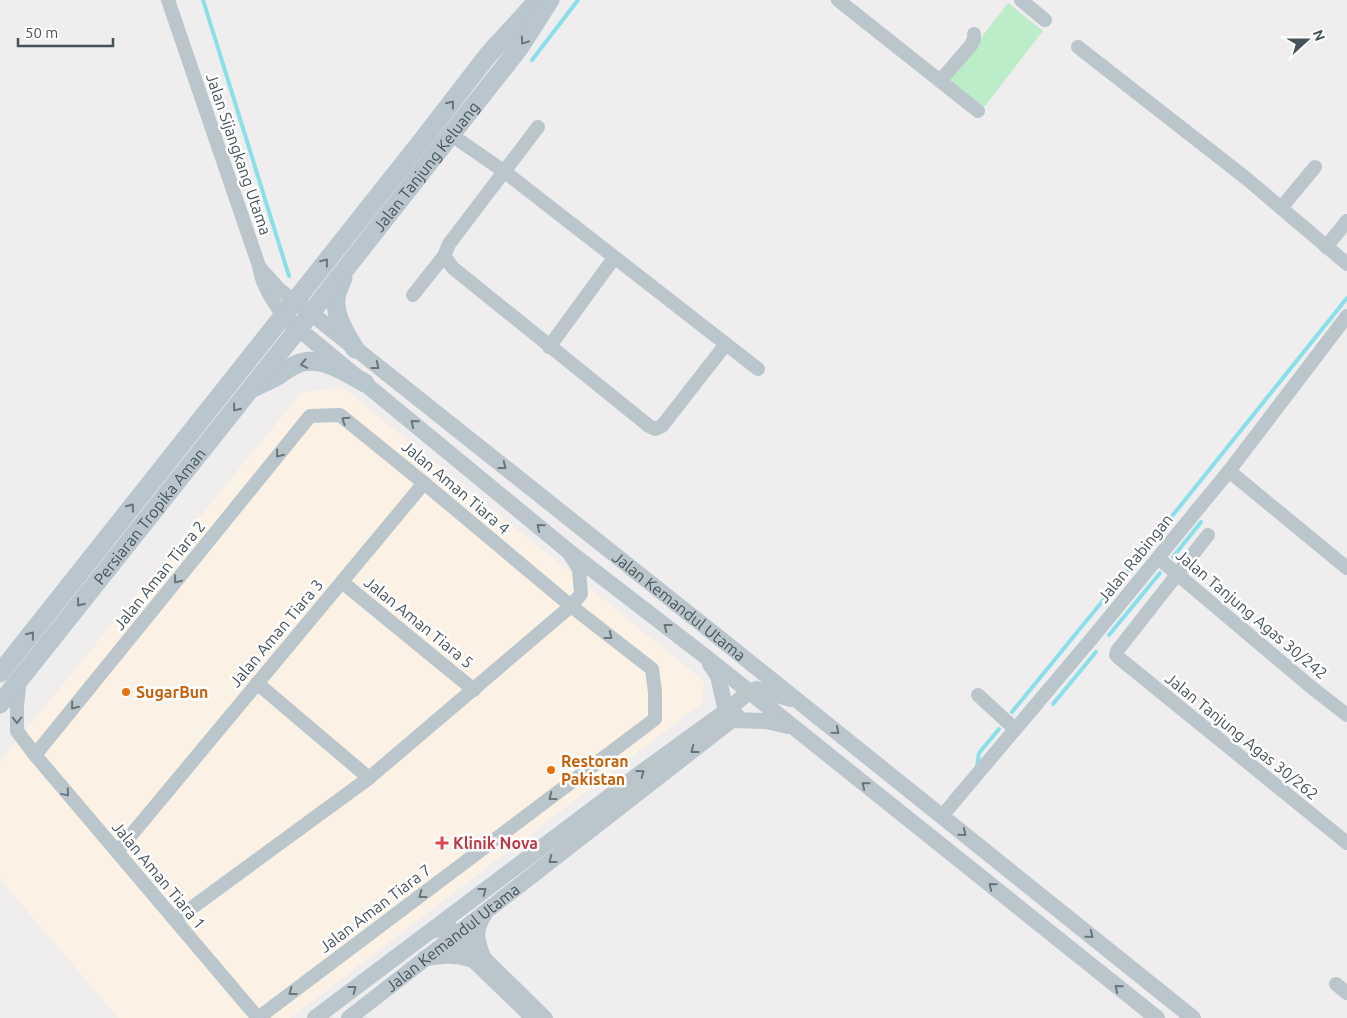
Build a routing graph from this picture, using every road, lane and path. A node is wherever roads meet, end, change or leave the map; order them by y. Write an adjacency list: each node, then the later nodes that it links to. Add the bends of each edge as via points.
1 (168, 0): 22 (street, Jalan Sijangkang Utama)
2 (538, 0): 24 (main road, Jalan Tanjung Keluang, one-way to 2, via 488,55)
3 (550, 0): 12 (main road, Jalan Tanjung Keluang, one-way to 12, via 520,47)
4 (838, 0): 9 (street)
5 (1020, 0): 6 (street)
6 (1045, 20)
7 (974, 34): 9 (street, via 971,45)
8 (1078, 47): 15 (street)
9 (940, 81): 10 (street)
10 (978, 111)
11 (538, 127): 14 (street)
12 (450, 134): 14 (street); 21 (main road, Jalan Tanjung Keluang)
13 (1316, 168): 15 (street)
14 (505, 172): 18 (street, via 449,244); 19 (street)
15 (1281, 208): 17 (street)
16 (1347, 222): 17 (street)
17 (1326, 247): 20 (street)
18 (444, 256): 23 (street); 30 (street, via 453,268)
19 (614, 258): 29 (street); 30 (street)
20 (1347, 264)
21 (348, 265): 25 (main road, Jalan Tanjung Keluang); 31 (main road, via 336,306 339,319)
22 (259, 266): 24 (street, via 279,289); 26 (street, Jalan Sijangkang Utama, via 266,289)
23 (412, 295)
24 (295, 300): 25 (street, Jalan Kemandul Utama); 26 (main road, Jalan Tanjung Keluang)
25 (310, 313): 28 (main road, Jalan Tanjung Keluang); 31 (street, Jalan Kemandul Utama)
26 (283, 316): 28 (street, Jalan Kemandul Utama); 47 (main road, Persiaran Tropika Aman, one-way to 26)
27 (1347, 316): 36 (street, Jalan Rabingan)
28 (298, 328): 33 (street, Jalan Kemandul Utama); 34 (main road, Persiaran Tropika Aman)
29 (726, 344): 30 (street, via 662,426 655,429); 32 (street)
30 (549, 347)
31 (355, 349): 45 (street, Jalan Kemandul Utama, one-way to 45)
32 (758, 369)
33 (365, 382): 34 (main road, one-way to 34, via 331,365 303,362); 39 (street, Jalan Kemandul Utama, one-way to 33)
34 (250, 390): 48 (main road, Persiaran Tropika Aman, one-way to 48)
35 (310, 416): 37 (street, Jalan Aman Tiara 4, one-way to 35, via 340,415); 59 (street, Jalan Aman Tiara 2, one-way to 59)
36 (1229, 471): 40 (street, Jalan Rabingan); 41 (street)
37 (424, 483): 43 (street, Jalan Aman Tiara 3); 44 (street, Jalan Aman Tiara 4)
38 (1208, 534): 42 (street)
39 (567, 550): 44 (street, via 579,569 581,594); 46 (street, Jalan Kemandul Utama, one-way to 39)
40 (1158, 558): 42 (street, Jalan Tanjung Agas 30/242); 58 (street, Jalan Rabingan)
41 (1347, 568)
42 (1177, 574): 56 (street, Jalan Tanjung Agas 30/242); 62 (street, Jalan Tanjung Agas 30/262, via 1116,655)
43 (342, 582): 49 (street, Jalan Aman Tiara 3); 50 (street, Jalan Aman Tiara 5)
44 (571, 606): 50 (street); 71 (street, Jalan Aman Tiara 7, one-way to 71, via 652,670 655,720)
45 (732, 648): 51 (street, Jalan Kemandul Utama); 53 (street)
46 (706, 657): 51 (street, Jalan Kemandul Utama); 55 (street, via 718,676)
47 (0, 673)
48 (20, 679): 54 (main road, Persiaran Tropika Aman); 59 (street, Jalan Aman Tiara 1, one-way to 59, via 17,731)
49 (257, 684): 60 (street); 63 (street, Jalan Aman Tiara 3)
50 (474, 690): 60 (street)
51 (753, 692): 53 (street); 55 (street, Jalan Kemandul Utama); 57 (street, Jalan Kemandul Utama)
52 (978, 695): 58 (street)
53 (798, 701): 61 (street, one-way to 61)
54 (0, 704)
55 (729, 716): 57 (street); 64 (street, Jalan Kemandul Utama, one-way to 55, via 627,783); 65 (street, Jalan Kemandul Utama, one-way to 65)
56 (1347, 716)
57 (792, 727): 76 (street, Jalan Kemandul Utama, one-way to 57)
58 (1015, 729): 61 (street, Jalan Rabingan)
59 (35, 755): 63 (street, Jalan Aman Tiara 1, one-way to 63)
60 (369, 778): 66 (street)
61 (942, 816): 77 (street, one-way to 77)
62 (1347, 843)
63 (117, 852): 66 (street, Jalan Aman Tiara 1)
64 (458, 911): 67 (street, Jalan Kemandul Utama); 68 (street)
65 (486, 911): 68 (street, Jalan Kemandul Utama); 70 (street, via 479,924)
66 (175, 920): 71 (street, Jalan Aman Tiara 1)
67 (430, 931): 68 (street); 72 (street, Jalan Kemandul Utama, one-way to 67)
68 (453, 934): 69 (street, Jalan Kemandul Utama); 70 (street)
69 (425, 958): 70 (street, via 451,955); 73 (street, Jalan Kemandul Utama)
70 (476, 958): 74 (street); 75 (street)
71 (258, 1018)
72 (314, 1018)
73 (349, 1018)
74 (532, 1018)
75 (546, 1018)
76 (1156, 1018)
77 (1193, 1018)

